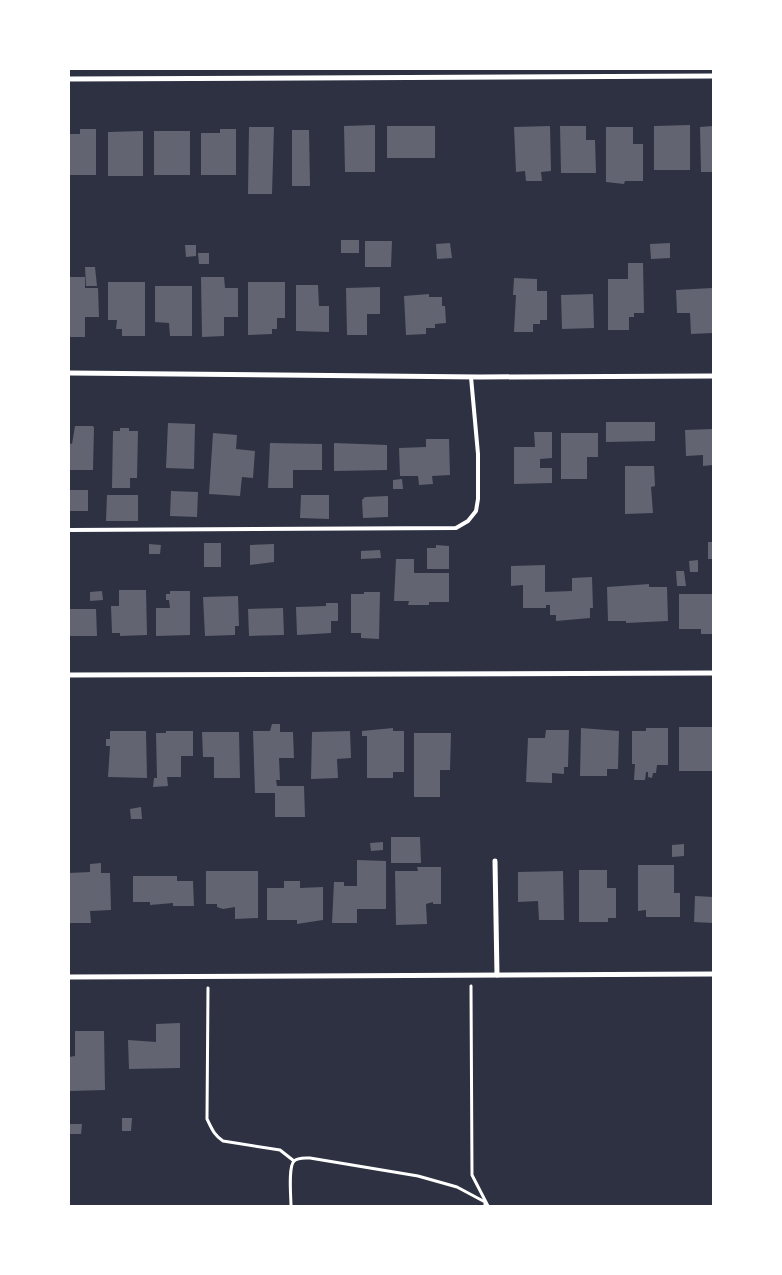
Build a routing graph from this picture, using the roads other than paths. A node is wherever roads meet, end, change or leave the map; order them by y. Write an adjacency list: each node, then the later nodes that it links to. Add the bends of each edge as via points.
1 (713, 76): 2 (street)
2 (69, 79)
3 (69, 373): 5 (street)
4 (713, 376): 5 (street)
5 (471, 377): 6 (lane, via 478,454 478,499 476,511 456,528)
6 (69, 530)
7 (713, 673): 8 (street)
8 (69, 676)
9 (495, 861): 11 (street)
10 (713, 974): 11 (street)
11 (497, 975): 12 (street)
12 (69, 977)

